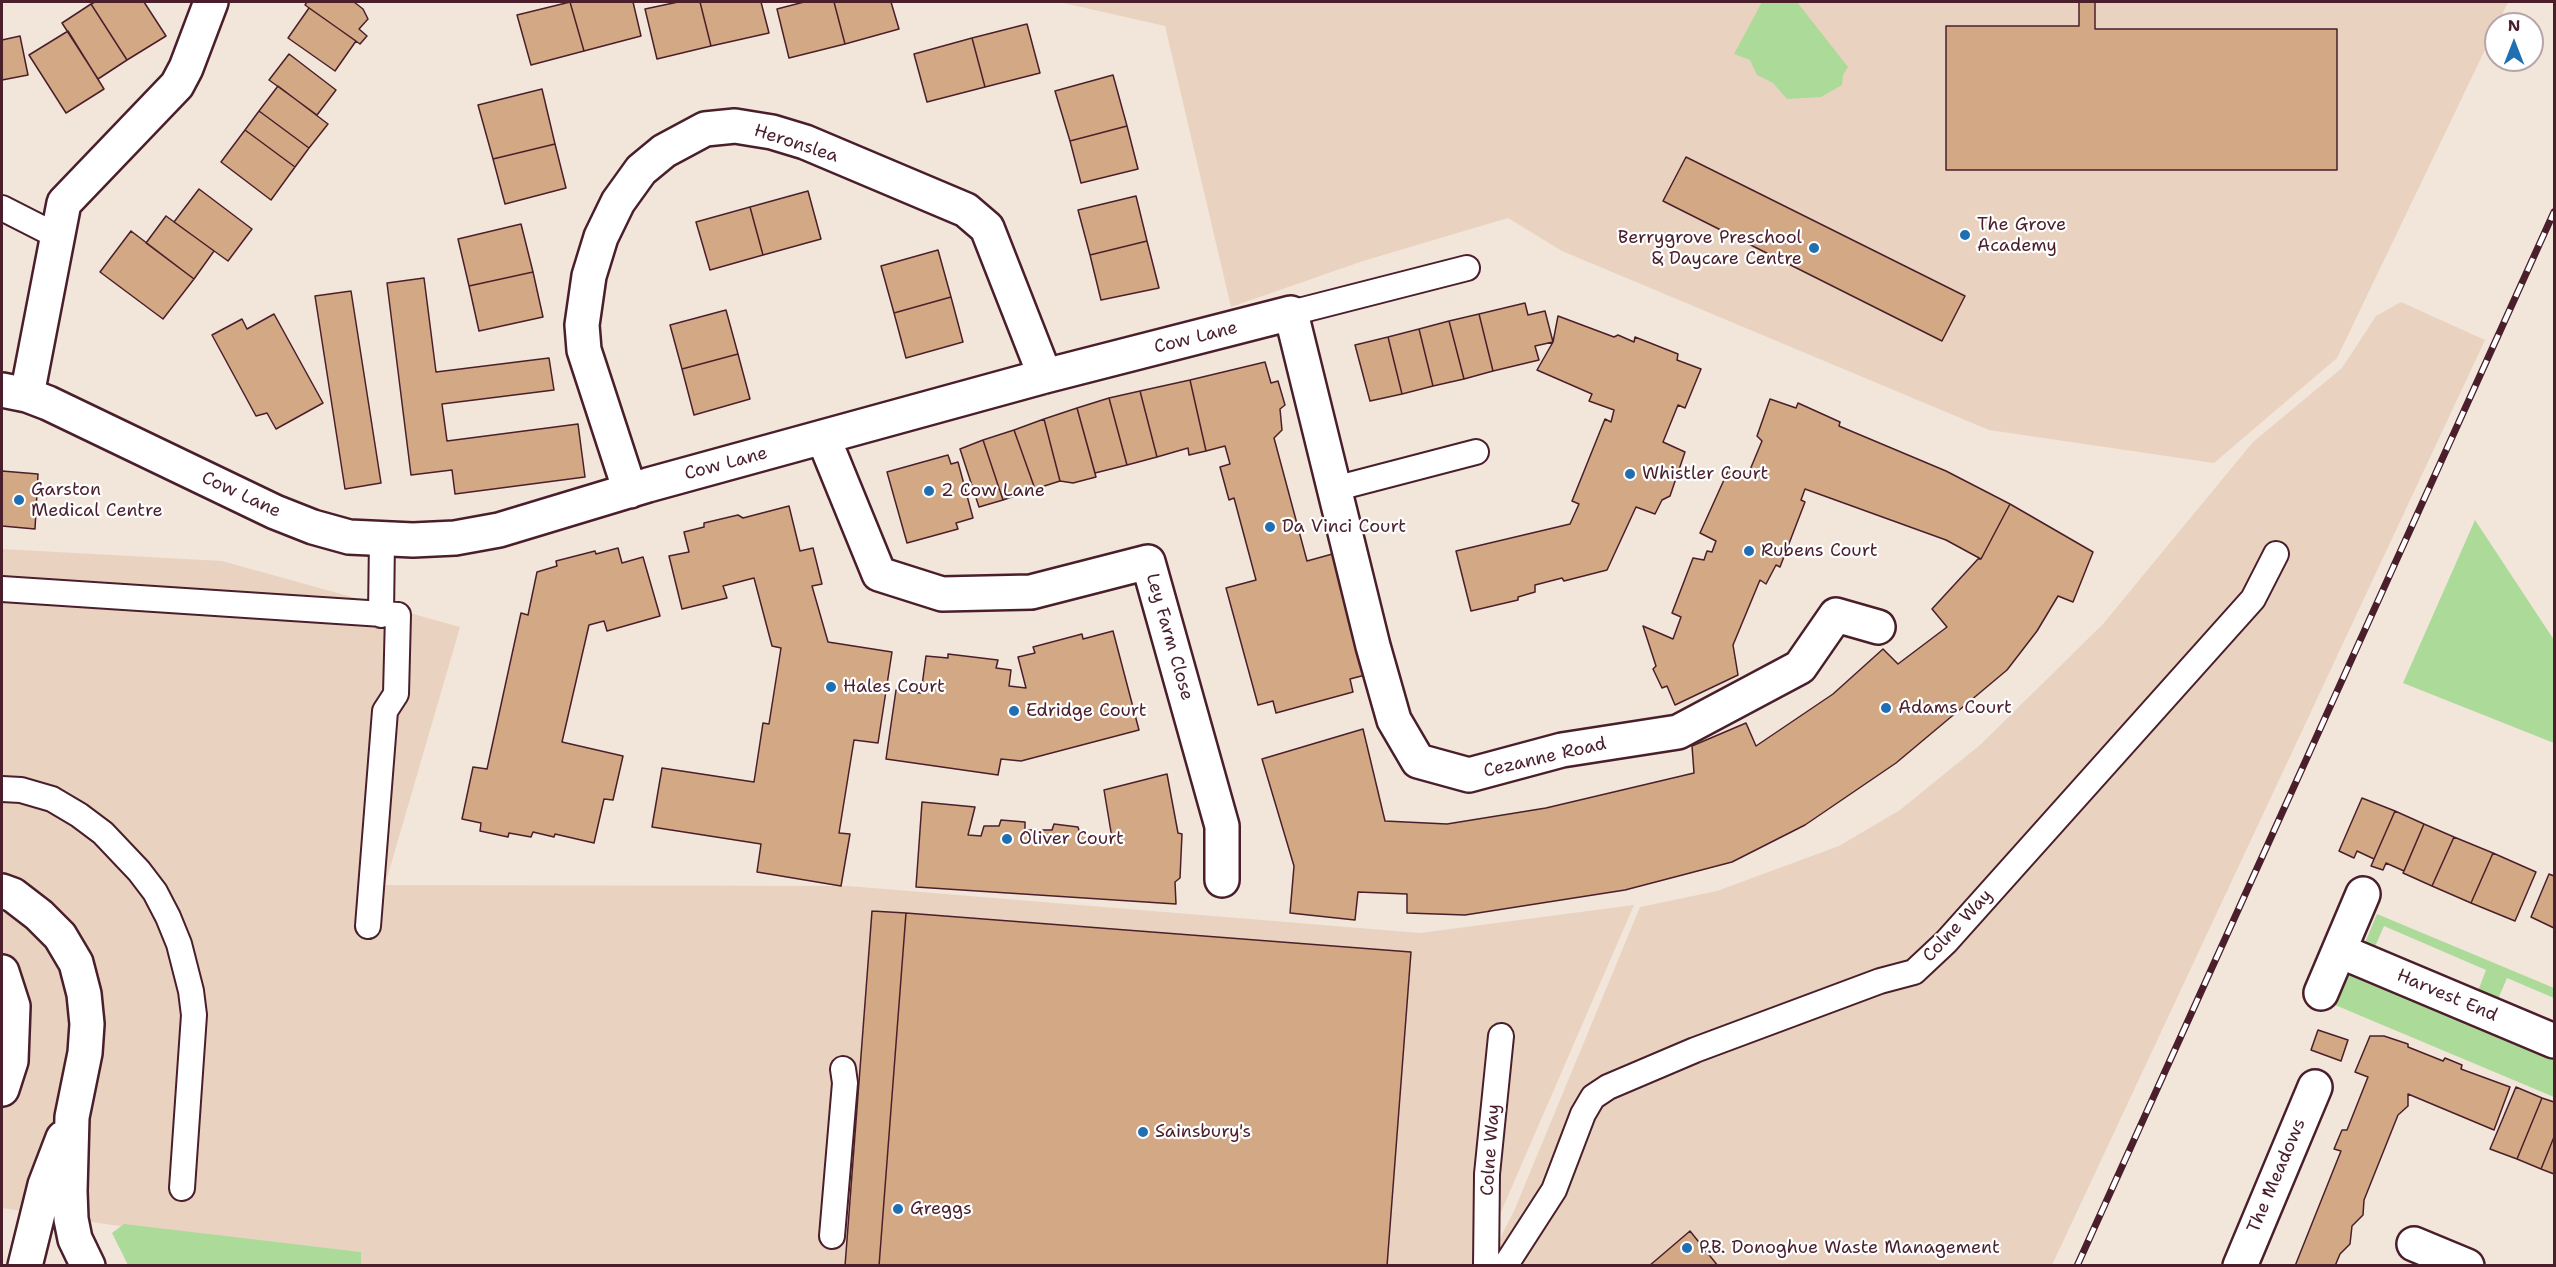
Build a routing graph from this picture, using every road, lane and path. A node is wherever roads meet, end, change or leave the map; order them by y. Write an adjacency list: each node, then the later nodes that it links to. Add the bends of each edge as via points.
1 (211, 2): 3 (street, via 177,85 64,203)
2 (2, 208): 3 (lane)
3 (57, 236): 7 (street)
4 (1467, 268): 5 (lane, Cow Lane)
5 (1291, 313): 6 (street, Cow Lane); 10 (street, Cezanne Road)
6 (1045, 376): 8 (street, Cow Lane); 11 (street, Heronslea, via 987,228 966,210 805,142 735,126 705,129 664,151 641,170 600,237 589,276 582,325 584,350)
7 (14, 393): 12 (street, Cow Lane, via 275,512 349,537)
8 (823, 437): 11 (street, Cow Lane); 18 (street, Ley Farm Close, via 879,574 942,594 1031,592 1148,562 1222,826)
9 (1476, 452): 10 (lane)
10 (1334, 489): 16 (street, Cezanne Road, via 1394,720 1418,761 1469,775 1562,750 1678,732 1800,667 1836,615)
11 (630, 491): 12 (street, Cow Lane, via 499,530 455,538)
12 (382, 539): 15 (lane)
13 (2276, 554): 37 (lane, Colne Way, via 2253,599 1946,942 1914,972 1695,1050 1593,1097 1554,1190)
14 (2, 589): 15 (lane)
15 (381, 615): 21 (lane, via 398,615 396,694 385,711)
16 (1878, 627)
17 (2, 789): 31 (lane, via 21,789 52,799 102,833 155,892 179,944 195,1015)
18 (1222, 880)
19 (2, 891): 30 (street, via 14,895 39,915 60,936 76,963 87,1024)
20 (2362, 894): 22 (street)
21 (368, 926)
22 (2340, 951): 24 (street); 26 (street, Harvest End)
23 (2, 972): 29 (street, via 13,1006 10,1061)
24 (2321, 993)
25 (1501, 1036): 36 (lane, Colne Way, via 1487,1174)
26 (2554, 1041)
27 (843, 1069): 32 (lane)
28 (2315, 1087): 38 (street, The Meadows)
29 (2, 1089)
30 (72, 1117): 34 (street, via 45,1185); 35 (street, via 71,1219 75,1239)
31 (182, 1188)
32 (832, 1236)
33 (2414, 1244): 39 (street)
34 (25, 1266)
35 (88, 1266)
36 (1486, 1266)
37 (1505, 1266)
38 (2240, 1266)
39 (2467, 1266)

